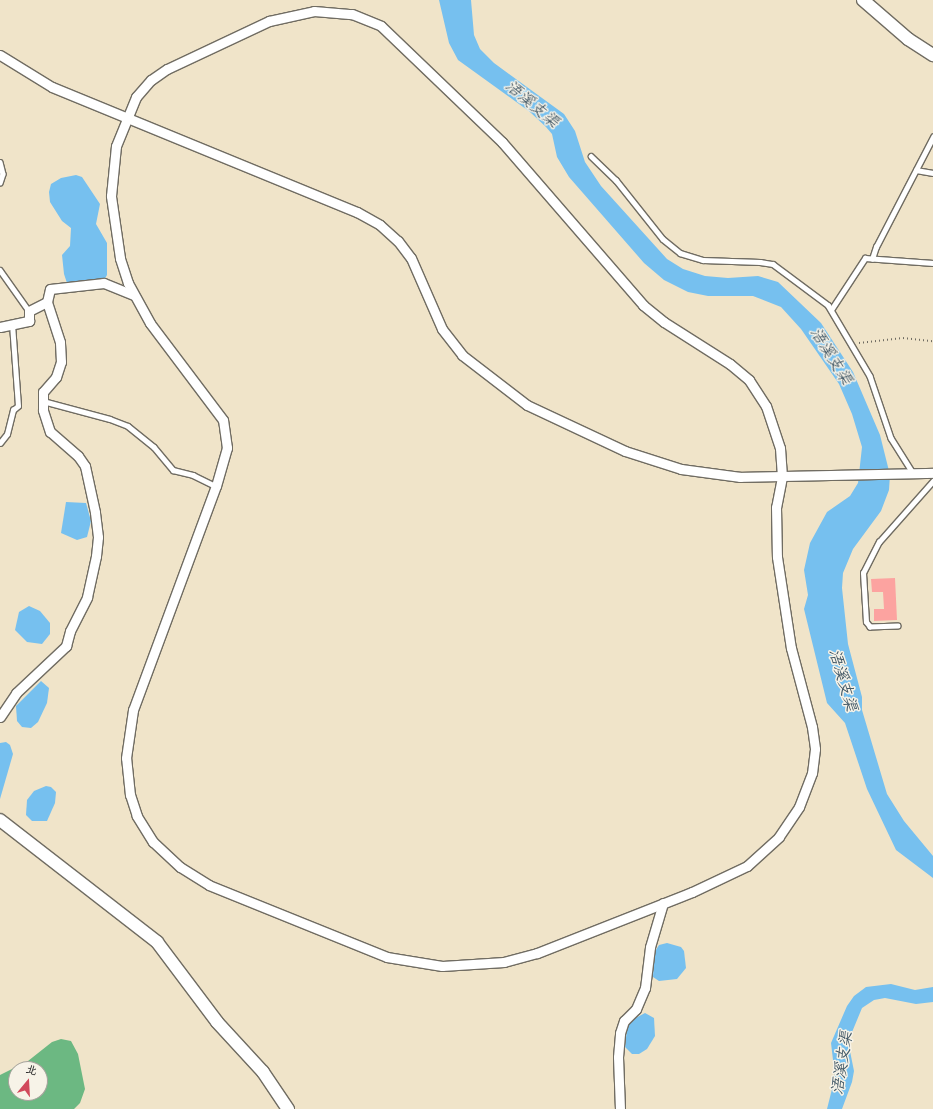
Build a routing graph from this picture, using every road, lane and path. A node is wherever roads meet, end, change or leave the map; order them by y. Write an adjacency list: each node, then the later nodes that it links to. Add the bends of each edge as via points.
1 (863, 0): 3 (street, via 908,39)
2 (0, 54): 4 (street, via 52,87)
3 (933, 54)
4 (127, 118): 14 (street, via 113,160 111,196 120,258); 26 (street, via 357,212 380,224 411,258 442,329 454,347 496,383 527,405 625,451 661,464 720,476); 26 (street, via 143,88 167,70 280,17 314,11 339,12 362,16 381,26 502,142 643,305 664,322 730,364 749,380 764,402 776,431)
5 (933, 137): 8 (lane)
6 (591, 156): 16 (lane, via 616,180 663,239 680,253 703,260 773,264 787,272)
7 (0, 162): 10 (lane, via 3,174)
8 (916, 170): 9 (lane); 11 (lane)
9 (933, 173)
10 (0, 183)
11 (872, 259): 12 (lane); 16 (lane, via 865,258 858,266)
12 (933, 263)
13 (0, 270): 17 (lane)
14 (133, 295): 15 (street, via 104,283 50,289); 28 (street, via 150,323 223,420 227,448)
15 (47, 302): 17 (street); 22 (street, via 60,342 61,362 56,377 45,388)
16 (832, 310): 21 (lane)
17 (29, 311): 18 (street, via 29,321)
18 (12, 325): 19 (street); 23 (lane, via 18,406 13,410 7,434)
19 (0, 327)
20 (933, 341): 21 (path, via 903,338)
21 (852, 344): 24 (lane, via 870,376 891,438)
22 (42, 401): 28 (lane, via 128,426 154,447 173,470 193,475); 30 (street, via 50,432 78,456 85,466 95,512 98,537 96,556 87,597 66,646 16,693)
23 (0, 443)
24 (911, 473): 25 (street); 26 (street)
25 (933, 473)
26 (782, 477): 32 (street, via 776,507 777,557 791,648 814,738 812,773 799,807 779,837 764,853 747,866)
27 (933, 481): 29 (lane, via 879,542 863,574 866,622 870,627)
28 (216, 486): 32 (street, via 133,710 128,733 127,771 133,805 141,826 160,850 180,867 209,885 386,957 423,964 472,966 521,958)
29 (898, 626)
30 (0, 717)
31 (0, 820): 33 (street, via 157,942 217,1022 266,1076)
32 (663, 903): 34 (street, via 650,947 645,988 636,1009 624,1021 620,1033)
33 (288, 1109)
34 (620, 1109)

